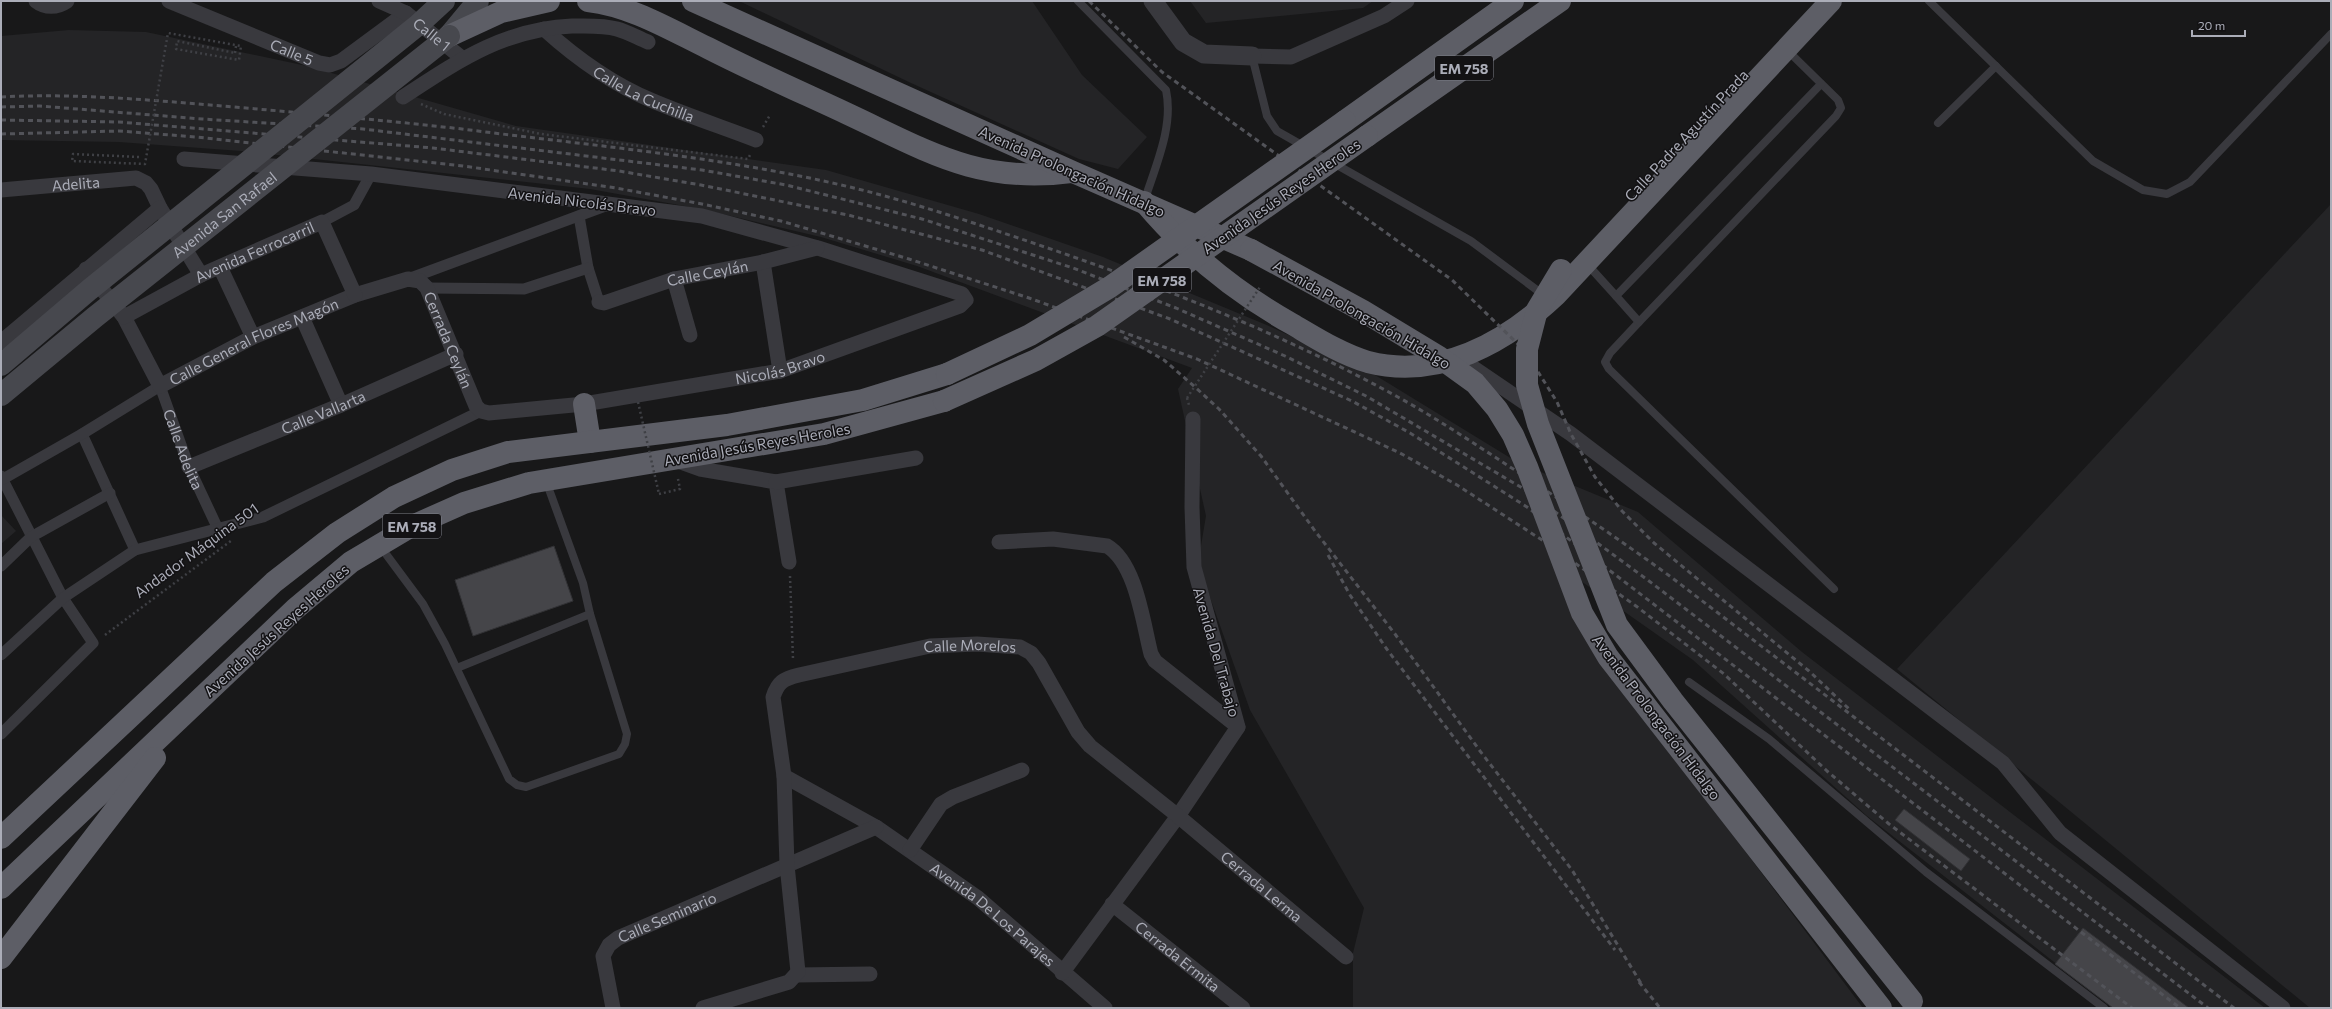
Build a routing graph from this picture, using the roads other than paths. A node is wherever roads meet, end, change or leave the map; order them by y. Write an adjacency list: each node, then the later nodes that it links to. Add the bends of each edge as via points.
1 (36, 1): 2 (street, via 42,6 60,6)
2 (67, 1)
3 (169, 1): 18 (street, Calle 5, via 319,63 330,65 341,61)
4 (379, 1): 18 (street, Calle 1)
5 (444, 1): 64 (main road, Avenida San Rafael, bridge, via 418,25 89,290)
6 (478, 1): 21 (main road)
7 (549, 1): 21 (highway, via 501,12)
8 (588, 1): 32 (highway, via 614,6 647,18 755,72 958,164 1026,176)
9 (693, 1): 32 (highway, Avenida Prolongación Hidalgo)
10 (1078, 1): 35 (lane, via 1166,90 1169,104 1166,132)
11 (1153, 1): 24 (street, via 1183,42 1204,54)
12 (1407, 1): 24 (street, via 1384,16 1291,57)
13 (1513, 1): 73 (highway, Avenida Jesús Reyes Heroles / EM 758, bridge, via 1110,287 1030,335 947,374 863,400 727,425)
14 (1560, 1): 75 (highway, Avenida Jesús Reyes Heroles / EM 758, bridge, via 1096,326 1036,360 944,401 824,434)
15 (1812, 1): 46 (highway, Calle Padre Agustín Prada)
16 (1832, 1): 23 (highway)
17 (1932, 2): 26 (lane)
18 (406, 13): 25 (street, Calle 1)
19 (544, 29): 22 (street, via 590,26 617,29); 25 (street, via 488,45); 30 (street, Calle La Cuchilla, via 571,53 605,76 652,101)
20 (2331, 34): 26 (lane, via 2190,182 2167,194 2143,190 2093,161)
21 (449, 36): 67 (main road, Avenida San Rafael, bridge, via 95,317)
22 (648, 42)
23 (1786, 50): 27 (lane); 42 (highway)
24 (1252, 56): 54 (lane, via 1267,116 1277,131 1471,240)
25 (462, 58): 28 (street)
26 (1996, 66): 29 (lane)
27 (1821, 84): 52 (lane); 58 (lane, via 1838,100 1841,108 1836,116)
28 (403, 97)
29 (1938, 123)
30 (756, 140)
31 (184, 159): 33 (street, Avenida Nicolás Bravo)
32 (1073, 172): 35 (highway, Avenida Prolongación Hidalgo)
33 (371, 174): 36 (street, Avenida Nicolás Bravo); 39 (street, Avenida Ferrocarril, via 354,205)
34 (1, 190): 37 (street, Adelita, via 136,178 148,186)
35 (1144, 202): 63 (highway, via 1181,243 1219,277 1270,312 1336,349 1367,361 1400,366 1440,364); 116 (highway, Avenida Prolongación Hidalgo, bridge, via 1251,250 1439,357 1475,383 1497,409 1512,435 1527,467 1582,613 1608,657)
36 (610, 204): 38 (street); 40 (street, Avenida Nicolás Bravo, via 702,216)
37 (160, 208): 45 (street); 47 (street)
38 (579, 216): 44 (street); 48 (street)
39 (322, 222): 43 (street, Avenida Ferrocarril); 51 (street)
40 (818, 248): 41 (street, Calle Ceylán); 53 (street, Avenida Nicolás Bravo, via 962,294)
41 (763, 262): 49 (street, Calle Ceylán); 65 (street)
42 (1586, 263): 52 (lane); 54 (highway)
43 (220, 267): 47 (street, Avenida Ferrocarril); 60 (street)
44 (588, 268): 50 (street, via 524,289); 55 (street)
45 (86, 269): 56 (street, Calle Adelita); 61 (street)
46 (1560, 270): 111 (highway, Avenida Prolongación Hidalgo, bridge, via 1537,310 1527,349 1527,385 1538,424 1617,626 1673,701)
47 (201, 275): 56 (street, Avenida Ferrocarril)
48 (408, 279): 50 (street, Cerrada Ceylán, via 420,281); 51 (street, Calle General Flores Magón)
49 (674, 279): 55 (street, Calle Ceylán, via 604,303); 59 (street)
50 (427, 288): 62 (street, Cerrada Ceylán)
51 (355, 295): 57 (street, Calle General Flores Magón)
52 (1616, 296): 58 (lane)
53 (966, 300): 65 (street, Nicolás Bravo, via 960,306)
54 (1550, 300): 63 (highway, via 1513,330)
55 (599, 302)
56 (124, 317): 66 (street, Calle Adelita)
57 (302, 317): 60 (street, Calle General Flores Magón); 69 (street)
58 (1639, 322): 88 (lane, via 1610,353 1605,362 1609,369)
59 (690, 335)
60 (253, 337): 66 (street, Calle General Flores Magón)
61 (1, 342)
62 (456, 354): 69 (street, Calle Vallarta); 70 (street, Cerrada Ceylán, via 476,406)
63 (1459, 358): 118 (street, via 1571,434 2004,763 2060,833)
64 (1, 365)
65 (780, 371): 68 (street, Nicolás Bravo)
66 (160, 386): 72 (street, Calle General Flores Magón); 76 (street, Calle Adelita)
67 (1, 395)
68 (584, 404): 70 (street, Nicolás Bravo); 73 (highway)
69 (341, 405): 76 (street, Calle Vallarta)
70 (481, 412): 81 (street, Andador Máquina 501, via 263,517)
71 (1193, 419): 95 (street, Avenida Del Trabajo, via 1194,567)
72 (82, 434): 77 (street, Calle General Flores Magón); 80 (street)
73 (590, 442): 101 (highway, Avenida Jesús Reyes Heroles / EM 758, via 508,452 452,470 394,496 337,533 274,582)
74 (916, 458): 79 (street)
75 (674, 459): 78 (highway, Avenida Jesús Reyes Heroles / EM 758); 79 (street, via 700,469)
76 (189, 467): 81 (street, Calle Adelita)
77 (2, 478): 82 (street)
78 (545, 481): 84 (highway, Avenida Jesús Reyes Heroles / EM 758, via 529,483 464,503 410,527); 90 (lane, via 583,583)
79 (776, 482): 86 (street)
80 (110, 493): 82 (street); 85 (street)
81 (218, 529): 85 (street, Andador Máquina 501)
82 (31, 537): 87 (street); 89 (street)
83 (999, 542): 95 (street, via 1053,539 1107,546 1115,551 1134,586 1150,654 1155,661)
84 (380, 545): 92 (lane, via 423,604); 94 (highway, Avenida Jesús Reyes Heroles / EM 758, via 351,562 295,608)
85 (135, 550): 89 (street, Andador Máquina 501)
86 (789, 562)
87 (1, 566)
88 (1834, 589)
89 (63, 598): 91 (street, Andador Máquina 501); 96 (street, via 93,644)
90 (590, 614): 92 (lane); 92 (lane, via 627,734 619,754 526,787 517,784 509,779)
91 (1, 655)
92 (457, 668)
93 (1689, 682): 117 (lane, via 1769,739 1926,872)
94 (200, 699): 104 (highway, Avenida Jesús Reyes Heroles / EM 758); 107 (highway)
95 (1238, 727): 99 (street, Avenida Del Trabajo)
96 (1, 734)
97 (1022, 770): 102 (street, via 941,804)
98 (784, 776): 99 (street, Calle Morelos, via 773,698 777,685 788,679 930,646 977,644 1020,647 1031,653 1040,663 1078,732 1090,746); 100 (street); 103 (street)
99 (1178, 816): 105 (street, Avenida Del Trabajo); 106 (street, Cerrada Lerma)
100 (876, 826): 102 (street, Avenida De Los Parajes); 103 (street, Calle Seminario)
101 (1, 838)
102 (910, 850): 108 (street, Avenida De Los Parajes, via 978,898)
103 (787, 865): 110 (street, via 799,963); 112 (street, Calle Seminario, via 618,938 609,945 603,956)
104 (1, 888)
105 (1112, 904): 108 (street, Avenida Del Trabajo); 115 (street, Cerrada Ermita)
106 (1346, 957)
107 (1, 958)
108 (1062, 972): 114 (street, Avenida De Los Parajes)
109 (870, 974): 110 (street)
110 (796, 975): 113 (street, via 789,982)
111 (1915, 1005)
112 (613, 1008)
113 (703, 1008)
114 (1105, 1008)
115 (1243, 1008)
116 (1881, 1008)
117 (2104, 1008)
118 (2283, 1008)

